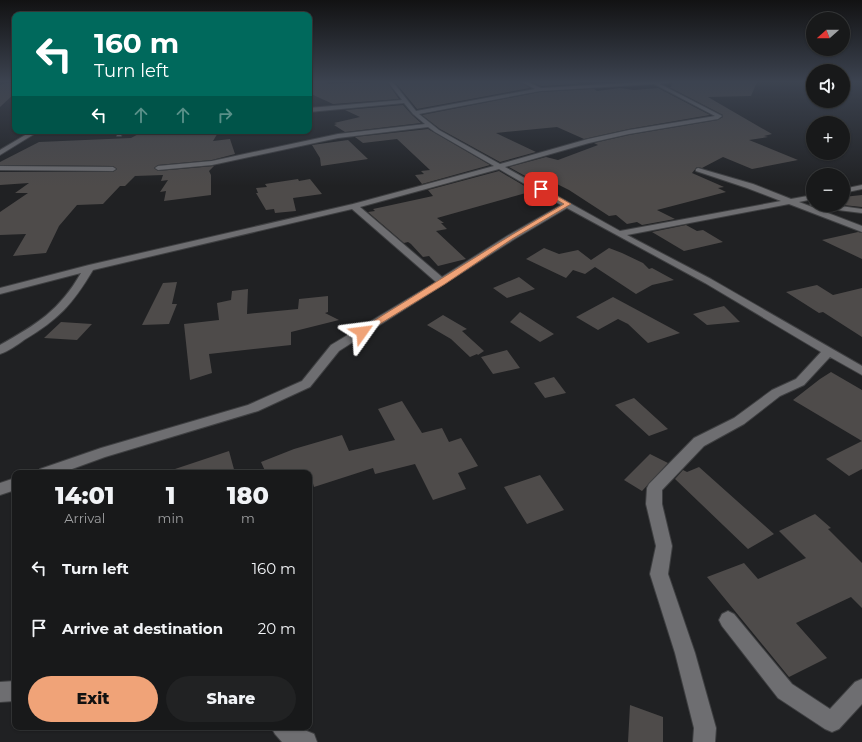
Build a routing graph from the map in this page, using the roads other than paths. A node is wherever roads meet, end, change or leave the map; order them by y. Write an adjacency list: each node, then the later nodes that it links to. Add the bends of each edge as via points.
1 (419, 117): 3 (street)
2 (717, 117): 6 (street, via 588,141)
3 (429, 125): 6 (street); 8 (street, via 338,136 212,163)
4 (31, 134): 5 (street)
5 (0, 153)
6 (500, 166): 15 (street); 17 (street)
7 (0, 168): 9 (street)
8 (158, 168)
9 (113, 169)
10 (698, 170): 14 (street)
11 (862, 187): 12 (street)
12 (850, 190)
13 (806, 199): 14 (street)
14 (793, 202): 16 (street); 20 (street); 21 (street)
15 (568, 204): 21 (street); 23 (street)
16 (806, 204)
17 (354, 206): 22 (street); 23 (street)
18 (850, 210): 19 (street)
19 (862, 211)
20 (862, 229)
21 (619, 234): 26 (street, via 708,281)
22 (89, 268): 24 (street); 25 (street, via 74,293 59,310)
23 (442, 282): 28 (street, via 335,348 306,384 253,408 100,453)
24 (0, 291)
25 (0, 350)
26 (829, 351): 27 (street); 37 (street, via 800,382 776,393 739,421 699,442 654,488 654,504 664,546 659,574 687,660 705,728)
27 (862, 370)
28 (53, 470)
29 (12, 485): 30 (street)
30 (0, 489)
31 (728, 620): 32 (street, via 785,691 832,722)
32 (862, 689)
33 (12, 691): 34 (street)
34 (0, 692)
35 (285, 730): 36 (street)
36 (306, 742)
37 (704, 742)

